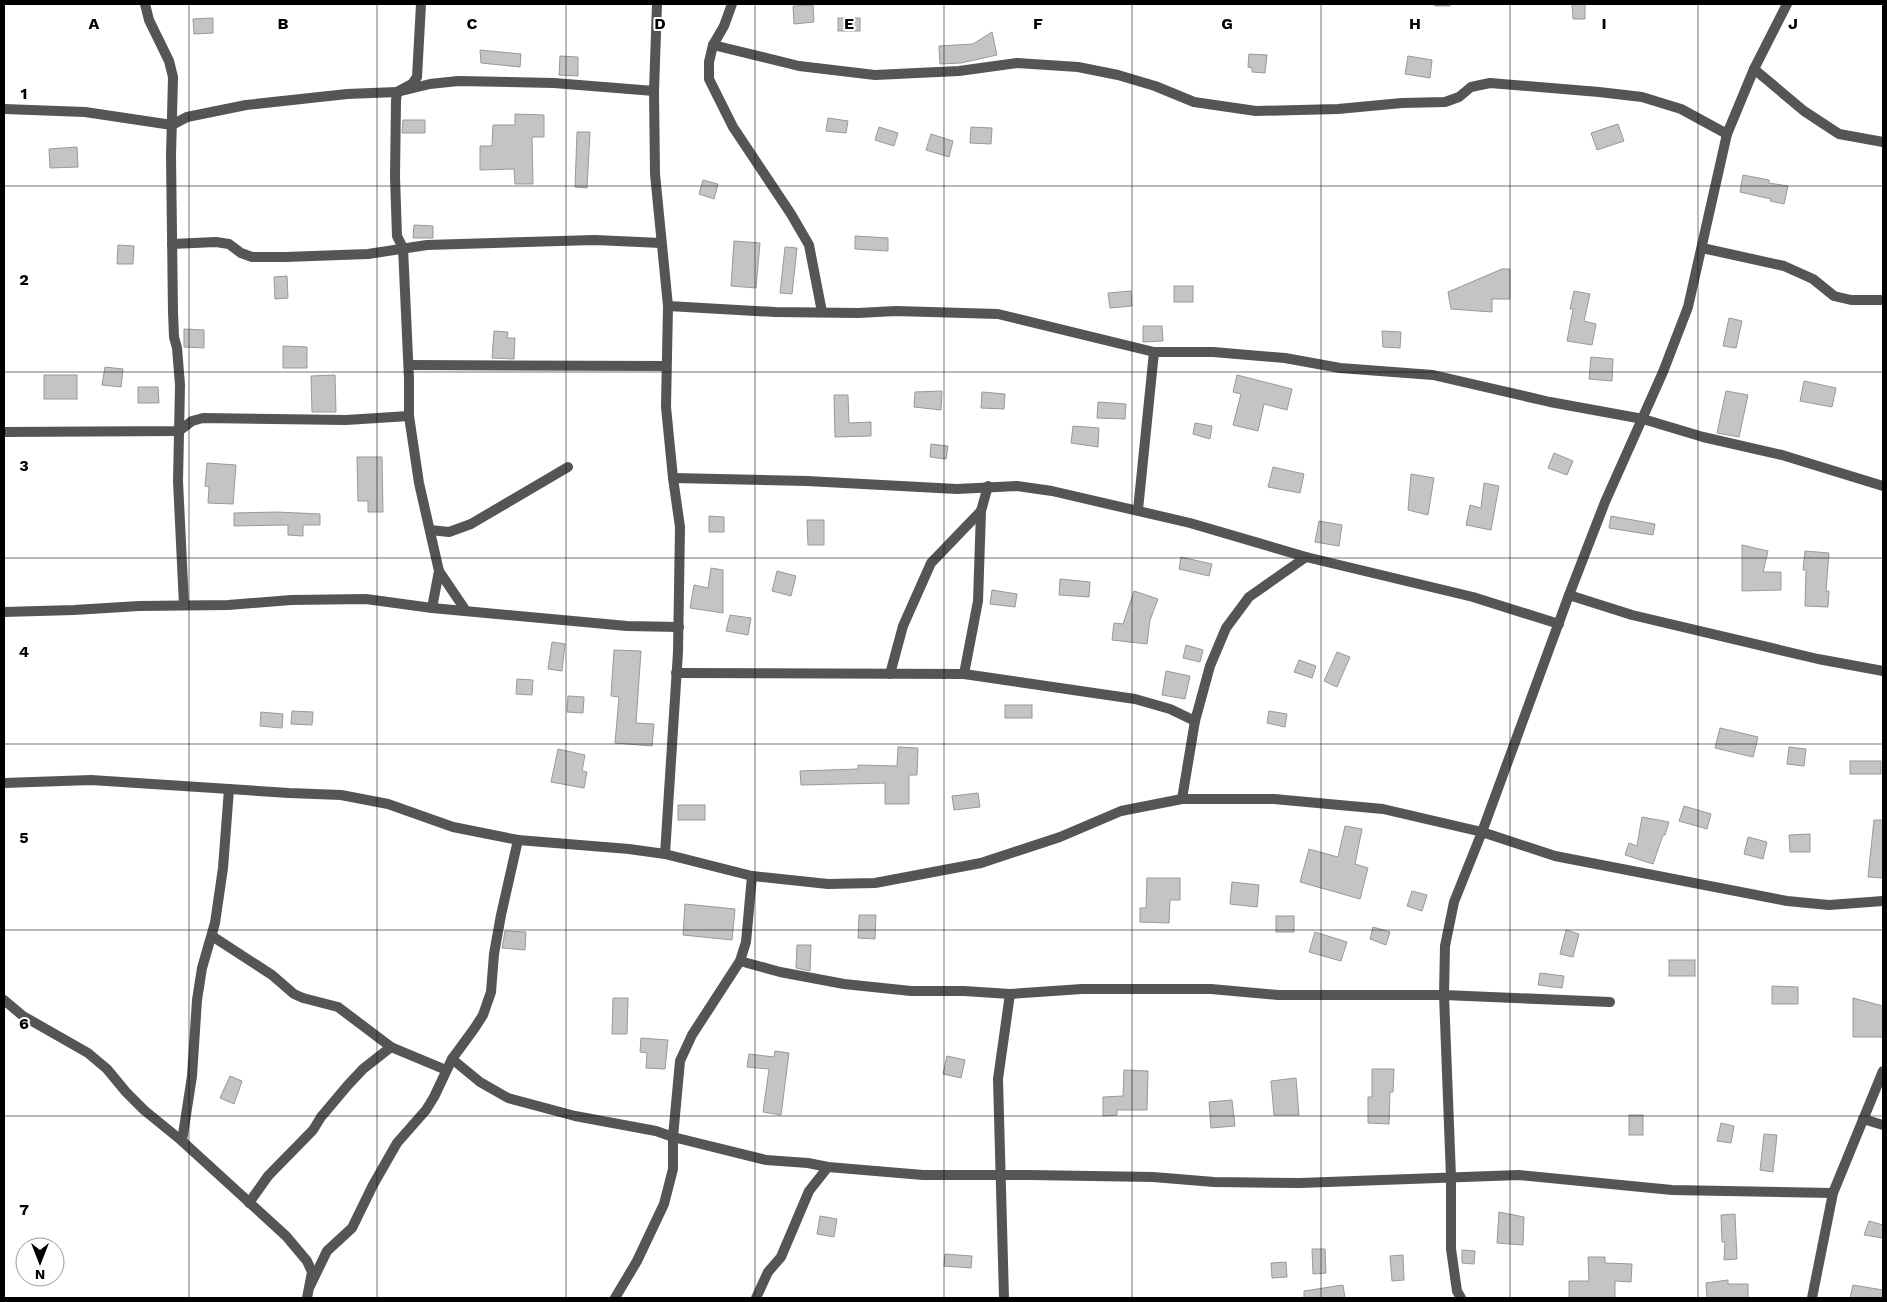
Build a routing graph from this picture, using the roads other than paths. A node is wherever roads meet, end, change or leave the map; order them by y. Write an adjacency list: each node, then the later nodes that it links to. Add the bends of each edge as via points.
1 (145, 4): 11 (street, via 173,77)
2 (421, 4): 9 (street, via 417,77 412,84)
3 (657, 4): 8 (street)
4 (732, 4): 6 (street)
5 (1787, 4): 7 (street)
6 (714, 45): 12 (street, via 799,66 875,75 959,71 1017,63 1078,67 1155,86 1194,102 1256,110 1338,110 1445,102 1459,97 1471,87 1490,83 1600,92 1642,97 1681,109); 20 (street, via 709,79 714,92 809,245)
7 (1754, 69): 12 (street); 13 (street, via 1804,111 1839,134)
8 (654, 91): 9 (street, via 554,82 458,82 430,84); 14 (street, via 655,174)
9 (397, 92): 11 (street, via 246,105 187,116); 16 (street, via 396,197 398,236)
10 (4, 109): 11 (street, via 85,112)
11 (172, 125): 15 (street)
12 (1727, 134): 17 (street)
13 (1883, 142)
14 (661, 243): 16 (street, via 595,240); 19 (street)
15 (172, 244): 16 (street, via 229,244 252,257 368,254); 26 (street, via 174,337 180,386)
16 (403, 248): 22 (street)
17 (1702, 248): 18 (street, via 1784,266 1813,279 1834,296 1851,300); 25 (street, via 1688,307)
18 (1883, 300)
19 (668, 306): 20 (street); 23 (street)
20 (822, 312): 21 (street, via 998,314)
21 (1154, 352): 25 (street, via 1212,352 1284,358 1340,368 1433,375); 32 (street)
22 (408, 365): 23 (street); 24 (street)
23 (666, 366): 29 (street, via 666,407)
24 (408, 416): 26 (street, via 329,420 204,418 192,421); 34 (street)
25 (1643, 419): 31 (street, via 1782,455); 37 (street, via 1605,502)
26 (179, 431): 27 (street); 38 (street)
27 (4, 432)
28 (568, 466): 34 (street, via 471,524 449,532)
29 (673, 478): 30 (street, via 957,489); 43 (street, via 680,527)
30 (988, 486): 32 (street, via 1052,491); 33 (street)
31 (1883, 486)
32 (1138, 510): 35 (street)
33 (981, 511): 46 (street, via 931,563 903,626); 47 (street, via 978,601)
34 (430, 530): 36 (street)
35 (1306, 557): 42 (street, via 1473,597); 48 (street, via 1248,597 1226,628 1210,666)
36 (439, 571): 39 (street); 40 (street)
37 (1569, 595): 42 (street); 44 (street, via 1642,617 1818,659)
38 (184, 605): 39 (street, via 356,599); 41 (street)
39 (432, 608): 40 (street)
40 (466, 611): 43 (street, via 627,626)
41 (4, 612)
42 (1559, 624): 52 (street)
43 (679, 627): 45 (street)
44 (1883, 671)
45 (676, 674): 46 (street); 54 (street)
46 (890, 674): 47 (street)
47 (964, 674): 48 (street, via 1135,699 1170,709)
48 (1195, 721): 51 (street)
49 (4, 783): 50 (street, via 91,780)
50 (229, 788): 53 (street, via 341,795 388,804 453,827); 57 (street, via 223,868)
51 (1182, 799): 52 (street, via 1274,799 1383,809); 55 (street, via 1121,811 1060,837 981,863 875,883 828,884)
52 (1482, 832): 56 (street, via 1555,856 1787,901 1829,905); 60 (street, via 1454,902 1445,946)
53 (518, 840): 54 (street); 64 (street, via 494,954 491,992 474,1029)
54 (665, 854): 55 (street)
55 (752, 876): 58 (street, via 746,942)
56 (1883, 901)
57 (212, 936): 63 (street, via 272,975 294,994 338,1007); 70 (street, via 197,1000 192,1076)
58 (740, 961): 59 (street, via 844,984 911,991); 69 (street, via 692,1035 680,1061)
59 (1010, 994): 60 (street, via 1122,988 1211,989 1313,996); 72 (street, via 998,1079)
60 (1444, 996): 62 (street); 73 (street)
61 (4, 1000): 70 (street, via 23,1016 88,1053 144,1110)
62 (1610, 1002)
63 (391, 1047): 65 (street); 75 (street, via 348,1085 313,1130 268,1176)
64 (452, 1059): 65 (street); 69 (street, via 480,1082 508,1098)
65 (446, 1070): 76 (street, via 426,1110 397,1143 352,1228 327,1251)
66 (1883, 1071): 67 (street)
67 (1863, 1119): 68 (street); 74 (street)
68 (1883, 1125)
69 (673, 1137): 71 (street, via 766,1160); 78 (street, via 673,1169 664,1204)
70 (182, 1141): 75 (street)
71 (828, 1167): 72 (street, via 922,1175); 79 (street, via 809,1191 781,1256 768,1272)
72 (999, 1175): 73 (street, via 1300,1183); 80 (street)
73 (1451, 1177): 74 (street, via 1519,1175 1672,1190); 81 (street, via 1451,1249)
74 (1833, 1193): 82 (street)
75 (249, 1203): 76 (street, via 308,1261 312,1272)
76 (310, 1286): 77 (street)
77 (307, 1298)
78 (615, 1298)
79 (756, 1298)
80 (1004, 1298)
81 (1461, 1298)
82 (1812, 1298)

